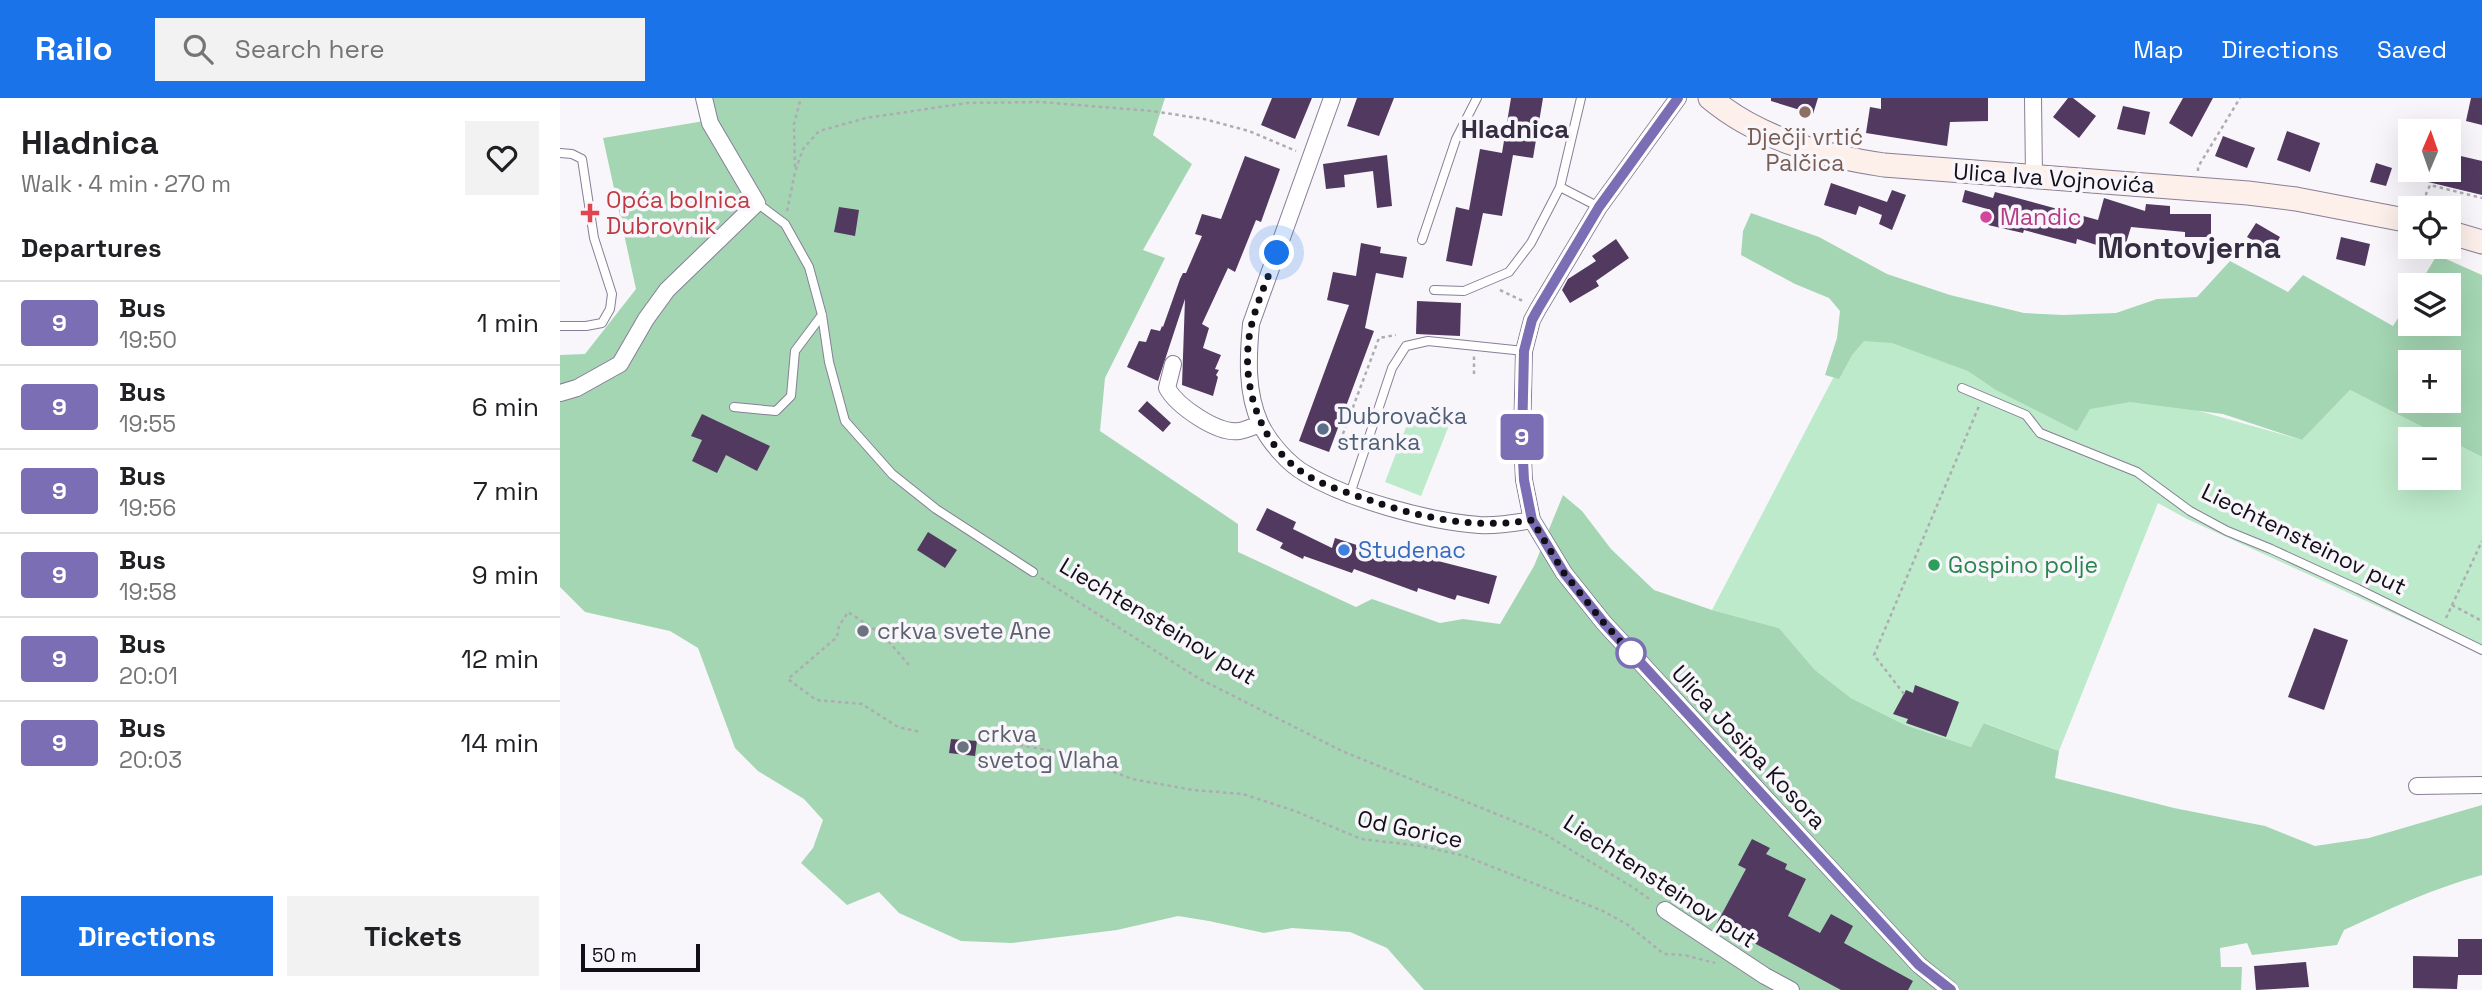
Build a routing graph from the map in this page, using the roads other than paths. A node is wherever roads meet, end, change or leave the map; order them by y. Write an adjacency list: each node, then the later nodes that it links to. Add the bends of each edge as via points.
1 (704, 98): 11 (street, Liechtensteinov put, via 710,123)
2 (1332, 98): 25 (street, via 1251,324 1247,360)
3 (1477, 98): 15 (lane, via 1456,139)
4 (1581, 98): 10 (lane)
5 (1678, 98): 12 (street, Ulica Josipa Kosora)
6 (1710, 98): 9 (main road, Ulica Iva Vojnovića, via 1763,131 1824,154 1884,165)
7 (2033, 98): 9 (street)
8 (560, 153): 19 (lane, via 582,159 594,238 612,294 602,323)
9 (2034, 176): 13 (main road, Ulica Iva Vojnovića, via 2296,199)
10 (1560, 187): 12 (lane); 17 (lane, via 1531,243 1509,272 1464,291)
11 (757, 203): 18 (lane, Liechtensteinov put, via 785,224 810,267); 23 (street, via 667,290 621,364)
12 (1599, 207): 20 (street, Ulica Josipa Kosora, via 1532,320)
13 (2398, 219)
14 (2461, 236): 16 (main road)
15 (1422, 240)
16 (2482, 242)
17 (1434, 290)
18 (822, 315): 24 (lane, via 795,351 791,396 776,411); 28 (lane, Liechtensteinov put, via 845,421 892,474 936,509)
19 (560, 326)
20 (1524, 351): 26 (lane, via 1428,341 1406,346 1392,368); 27 (street, Ulica Josipa Kosora, via 1522,440)
21 (1173, 364): 25 (street, via 1167,388 1192,414 1237,432)
22 (1962, 388): 29 (lane, Liechtensteinov put, via 2026,415 2040,433 2137,472 2190,511 2227,531)
23 (560, 393)
24 (734, 407)
25 (1260, 424): 26 (street, via 1278,450 1305,474)
26 (1350, 494): 27 (street, via 1465,523)
27 (1532, 520): 34 (street, Ulica Josipa Kosora, via 1564,573 1604,623 1919,965)
28 (1033, 572)
29 (2482, 650)
30 (2482, 785): 31 (street)
31 (2417, 786)
32 (1665, 910): 33 (street, Liechtensteinov put)
33 (1791, 990)
34 (1950, 990)

